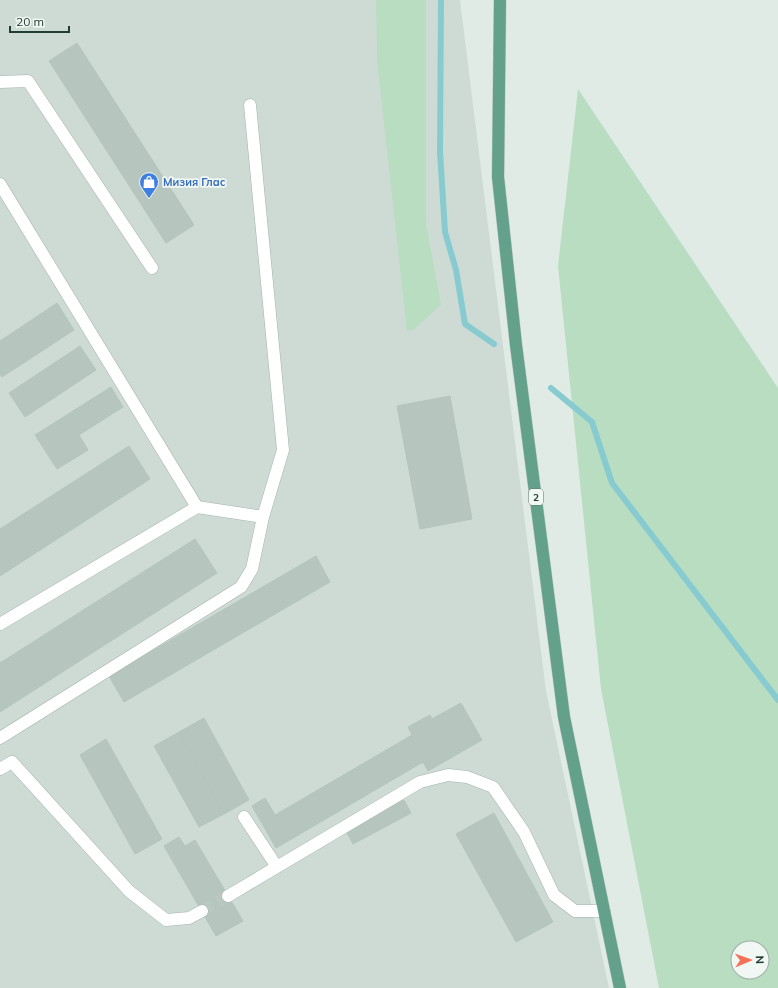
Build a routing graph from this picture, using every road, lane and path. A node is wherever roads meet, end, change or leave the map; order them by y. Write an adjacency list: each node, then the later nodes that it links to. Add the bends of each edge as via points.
1 (500, 0): 15 (main road, 2, via 498,177 516,345 564,717)
2 (0, 82): 5 (street, via 28,81)
3 (250, 105): 7 (street, via 283,450)
4 (0, 184): 6 (street)
5 (152, 268)
6 (197, 507): 7 (street); 8 (street)
7 (263, 517): 9 (street, via 252,569 240,587)
8 (0, 624)
9 (0, 738)
10 (0, 769): 14 (street, via 12,762 129,891 166,920 189,918)
11 (244, 817): 12 (street)
12 (277, 867): 13 (street); 15 (street, via 420,782 448,775 467,777 493,787 524,832 554,895 575,911)
13 (228, 896)
14 (202, 911)
15 (604, 911): 16 (main road, 2)
16 (620, 988)

